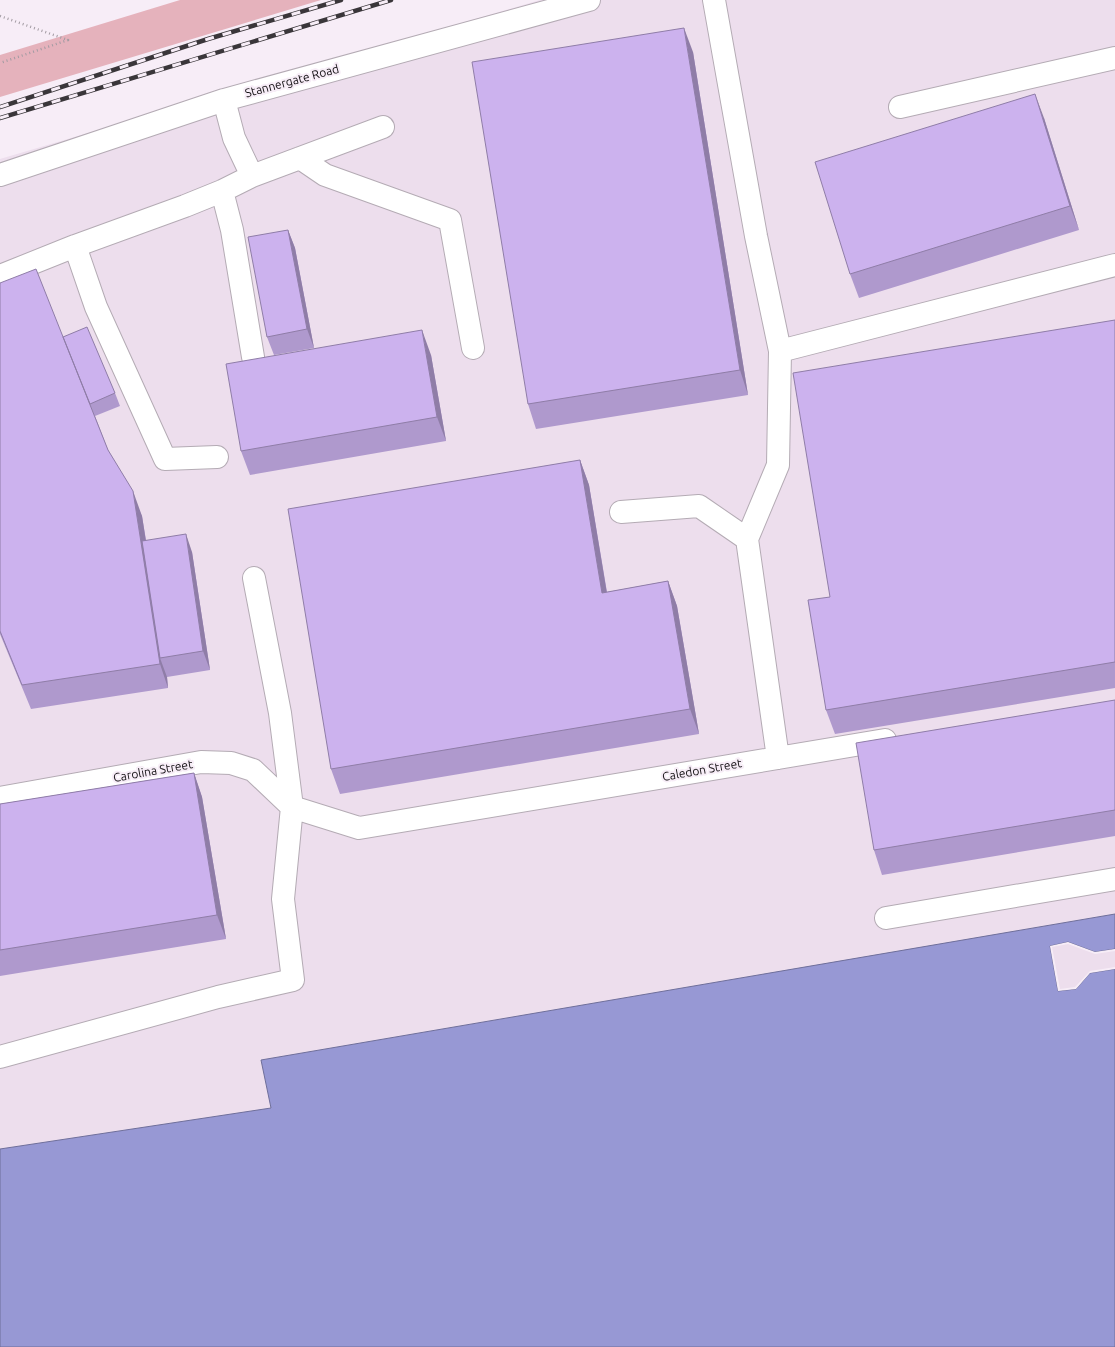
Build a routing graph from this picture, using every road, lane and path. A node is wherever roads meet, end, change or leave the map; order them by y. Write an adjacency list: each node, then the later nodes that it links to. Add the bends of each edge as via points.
1 (589, 0): 6 (street, Stannergate Road)
2 (714, 0): 17 (street, via 756,236)
3 (0, 16): 5 (path, via 68,40)
4 (1115, 58): 7 (street)
5 (0, 64)
6 (224, 100): 10 (street, Stannergate Road); 11 (street, via 234,138)
7 (900, 107)
8 (383, 128): 9 (street)
9 (300, 158): 11 (street); 16 (street, via 325,175 450,220)
10 (0, 174)
11 (252, 176): 12 (street)
12 (222, 191): 13 (street); 18 (street, via 232,230)
13 (75, 246): 15 (street); 19 (street, via 96,307 165,459)
14 (1115, 266): 17 (street)
15 (0, 276)
16 (473, 348)
17 (780, 351): 21 (street, via 778,465)
18 (253, 357)
19 (217, 457)
20 (621, 512): 21 (street, via 700,506)
21 (747, 539): 24 (street)
22 (254, 578): 26 (street, via 280,713)
23 (903, 737): 24 (street, Caledon Street)
24 (778, 758): 26 (street, Caledon Street, via 359,828)
25 (0, 798): 26 (street, Carolina Street, via 201,762 231,764 252,770)
26 (292, 807): 29 (street, via 283,898 293,980 218,997)
27 (1115, 879): 28 (street)
28 (886, 918)
29 (0, 1056)

